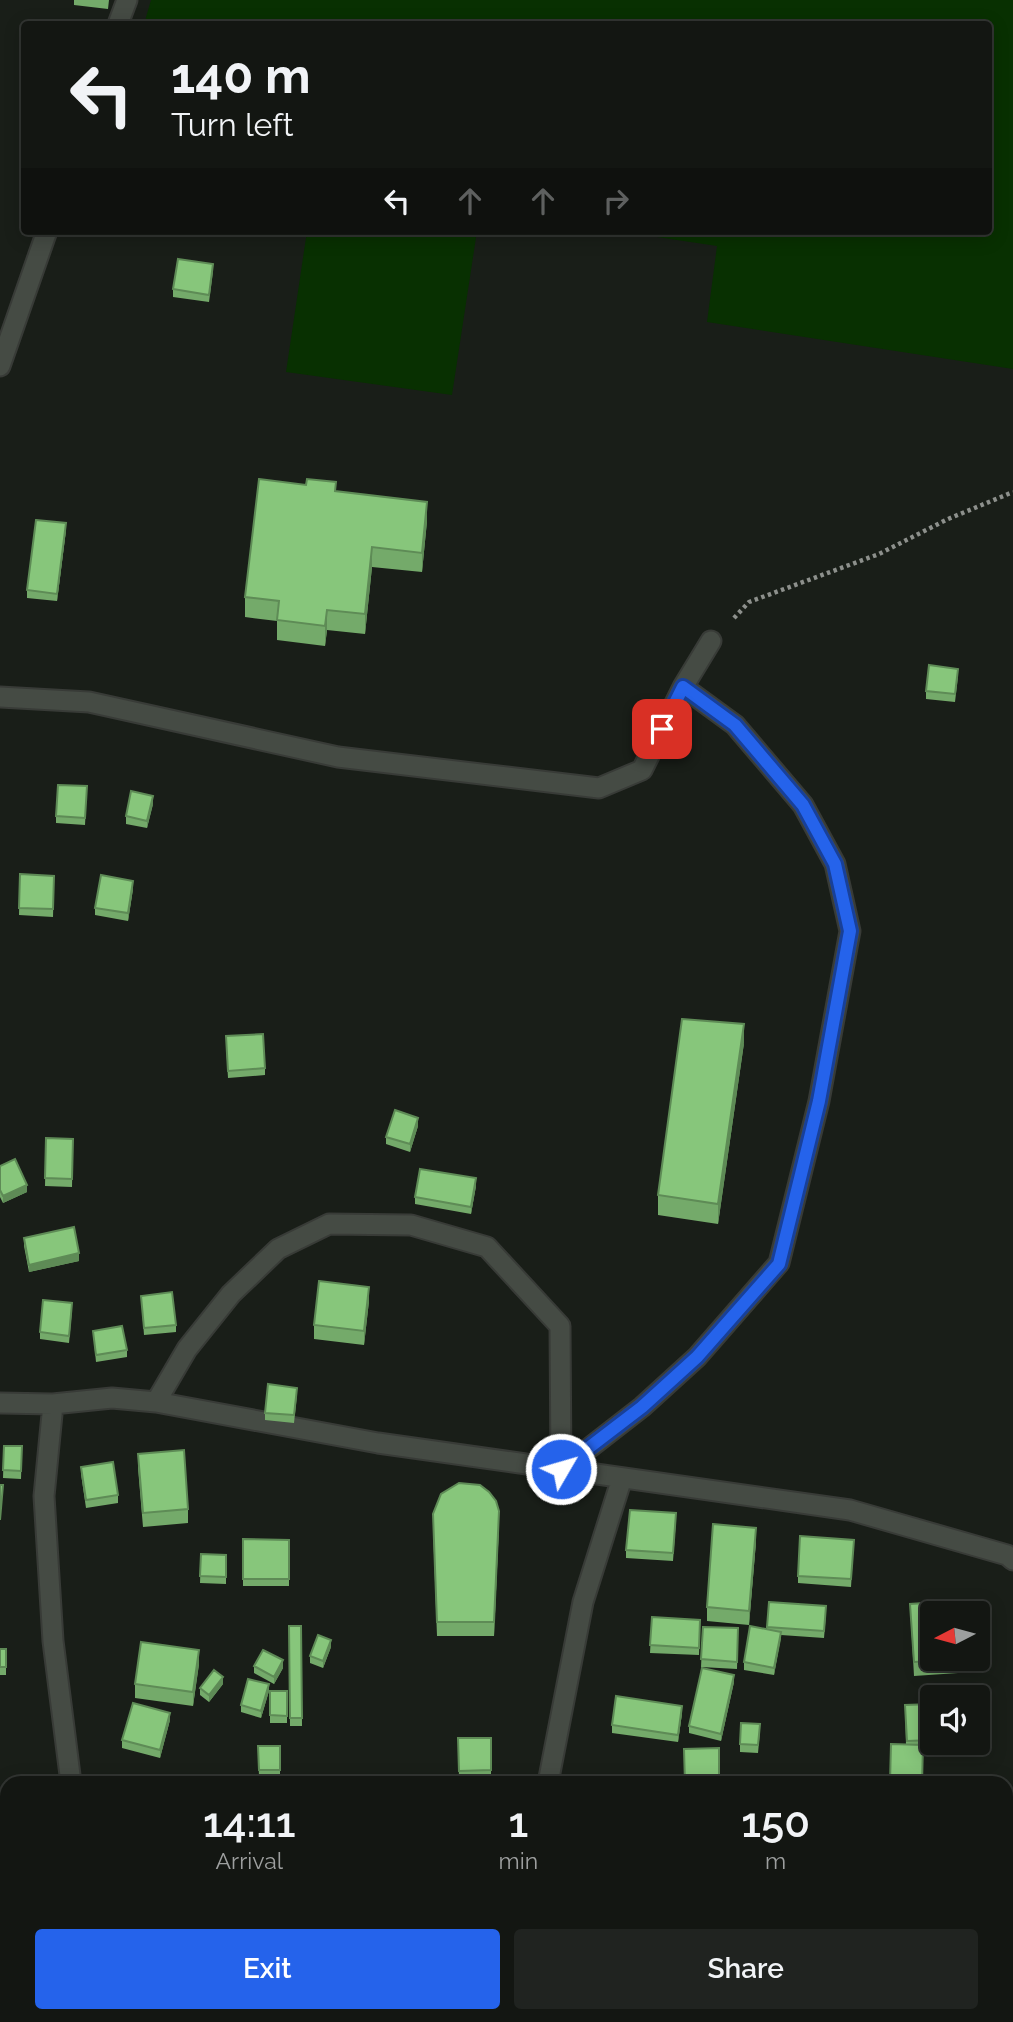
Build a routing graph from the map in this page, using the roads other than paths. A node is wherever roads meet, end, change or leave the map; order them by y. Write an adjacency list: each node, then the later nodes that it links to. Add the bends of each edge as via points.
1 (127, 0): 2 (street)
2 (119, 21)
3 (46, 235): 4 (street)
4 (0, 366)
5 (711, 641): 6 (street)
6 (683, 687): 7 (street, via 642,770 599,788 338,757 89,702); 11 (street, via 735,725 803,805 835,864 850,931 819,1101 779,1264 697,1357 642,1407)
7 (0, 697)
8 (156, 1402): 10 (street, via 112,1398); 11 (street, via 378,1443); 11 (street, via 187,1349 231,1294 278,1250 329,1224 411,1225 487,1247 560,1326)
9 (0, 1403): 10 (street)
10 (53, 1404): 14 (street, via 44,1496 53,1641)
11 (561, 1469): 12 (street)
12 (622, 1478): 13 (street, via 850,1510); 15 (street, via 583,1602)
13 (1013, 1560)
14 (70, 1776)
15 (549, 1776)

